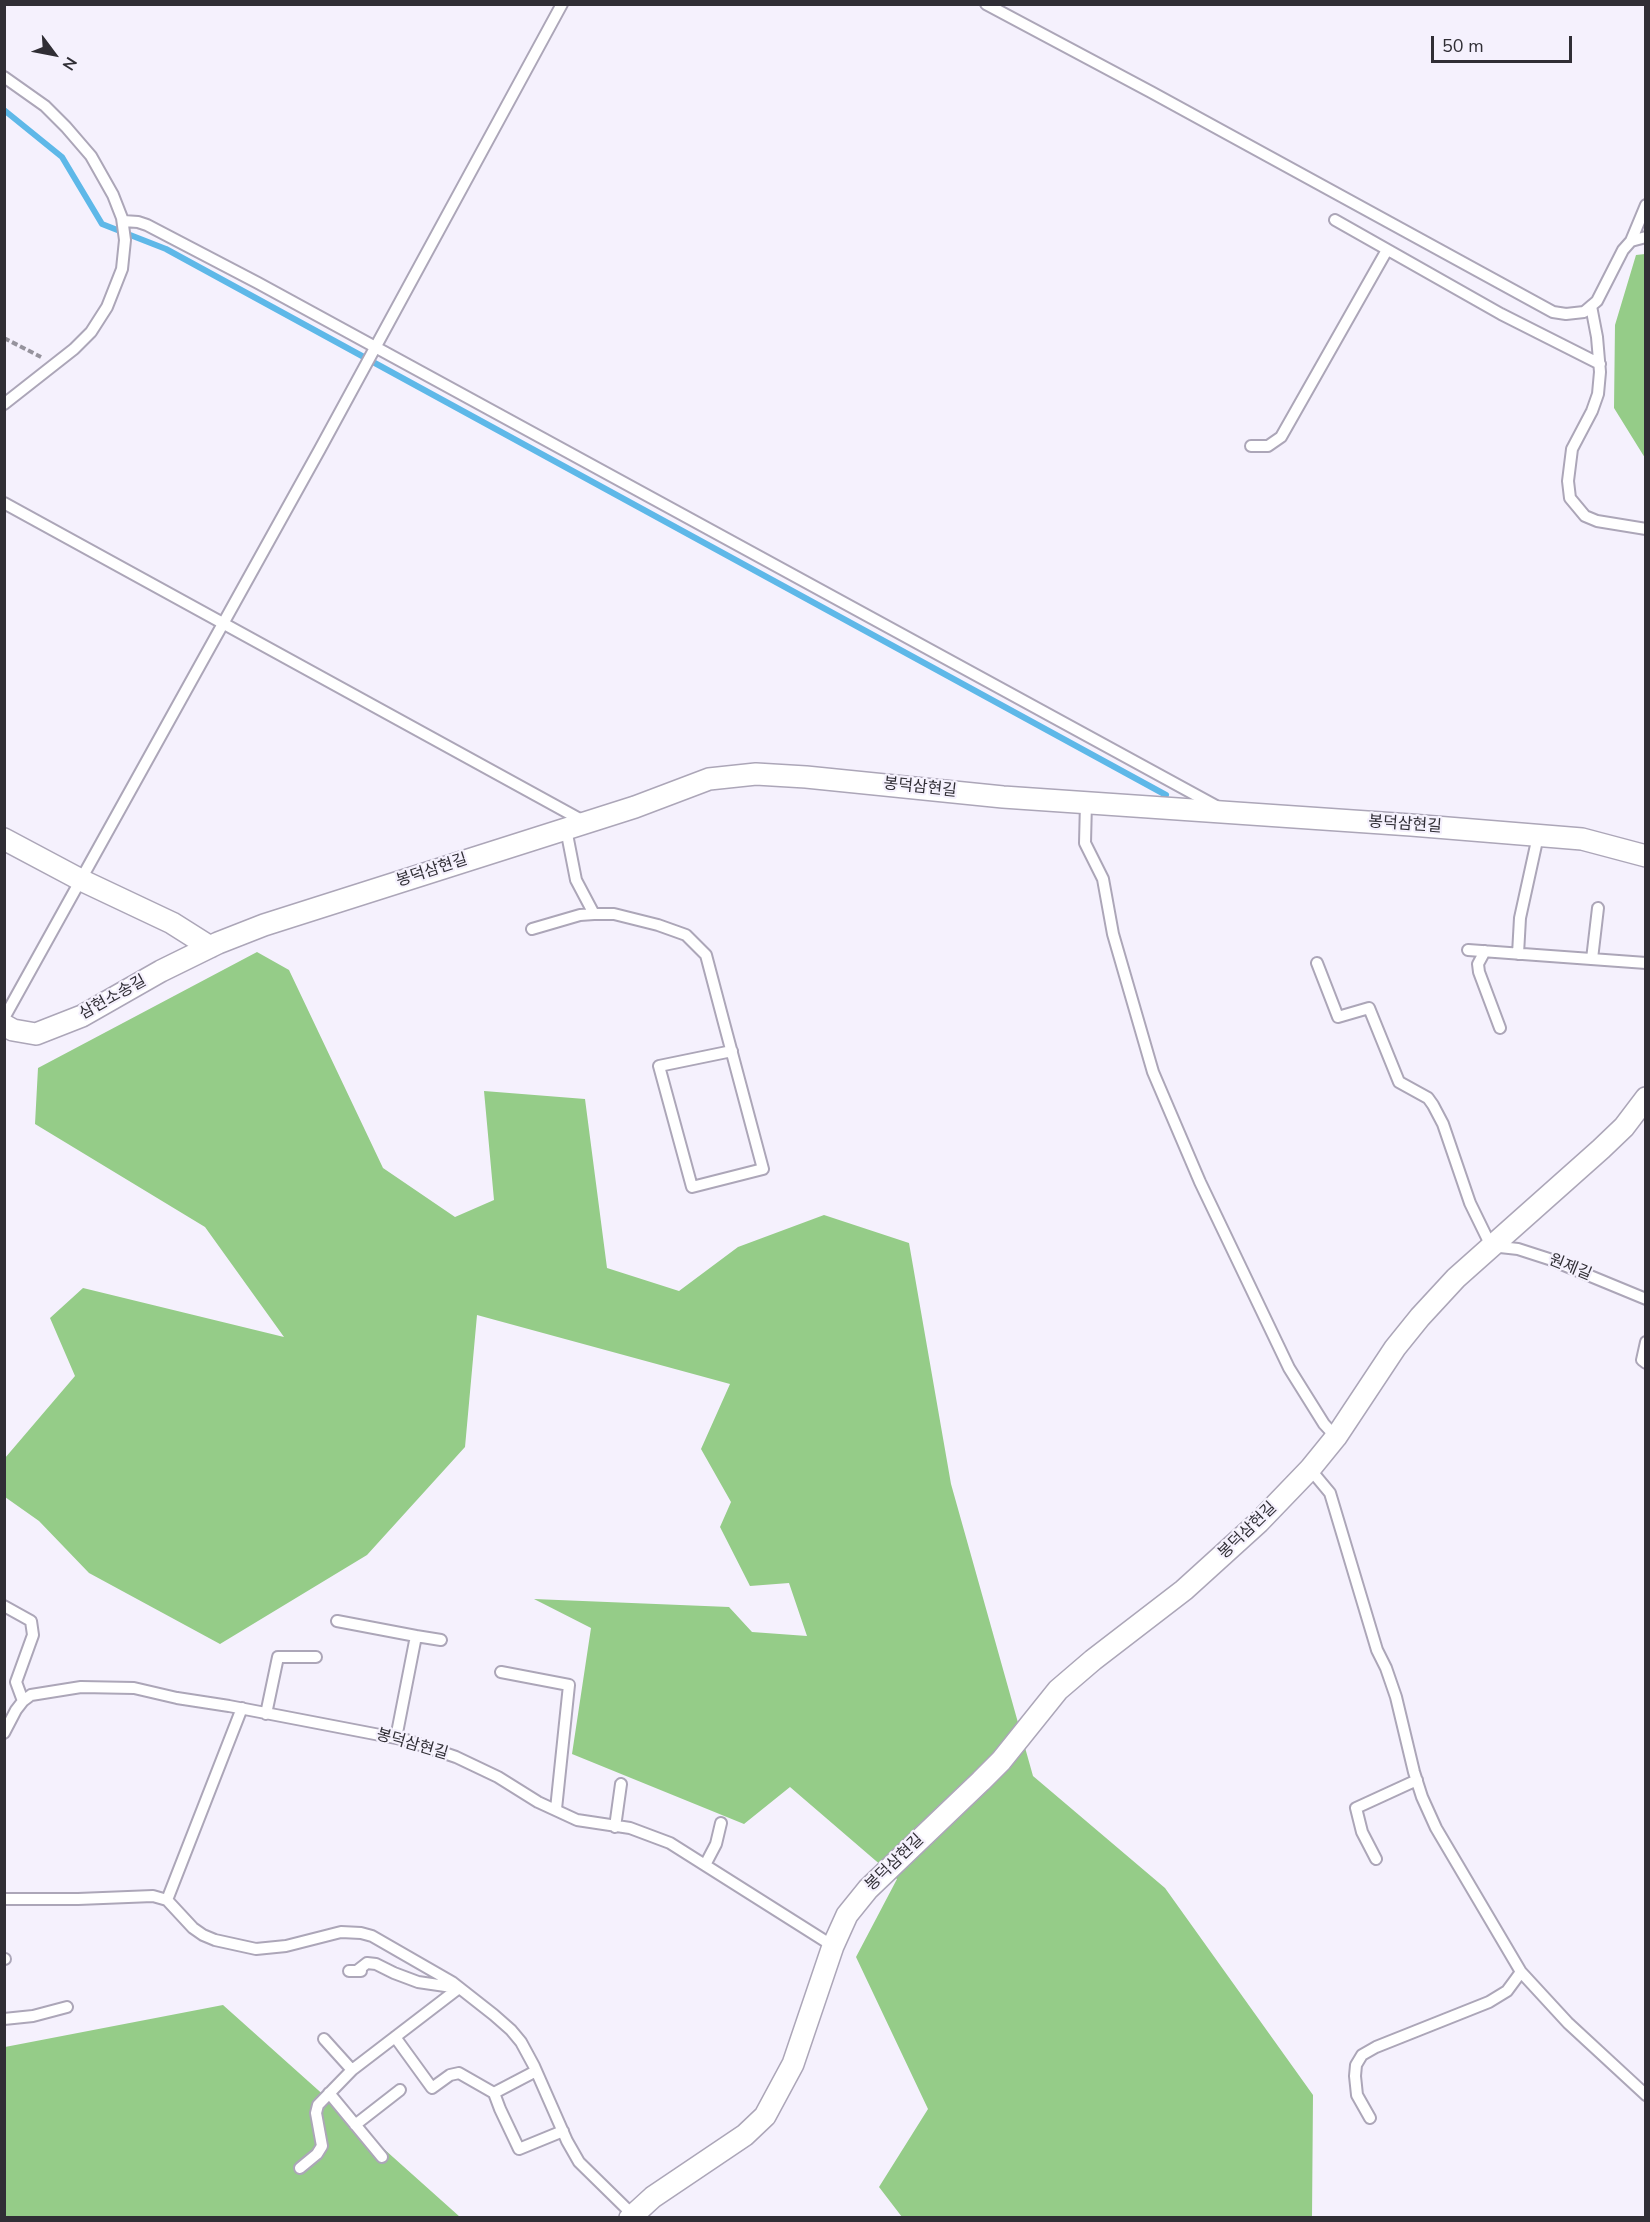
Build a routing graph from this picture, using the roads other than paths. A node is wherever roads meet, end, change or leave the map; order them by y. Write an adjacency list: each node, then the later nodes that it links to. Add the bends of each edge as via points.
1 (562, 4): 11 (lane)
2 (986, 4): 10 (lane, via 1536,304 1566,314 1584,312)
3 (4, 77): 6 (lane, via 45,106 91,156)
4 (1646, 205): 8 (lane)
5 (1335, 220): 9 (lane)
6 (123, 221): 11 (lane, via 147,225); 13 (lane, via 122,269 107,307 91,332)
7 (1646, 237): 8 (lane)
8 (1631, 241): 10 (lane)
9 (1387, 250): 12 (lane); 14 (lane, via 1281,437 1268,446)
10 (1591, 306): 12 (lane)
11 (376, 348): 17 (lane); 19 (lane)
12 (1600, 364): 16 (lane, via 1598,394 1572,449 1570,498 1585,516 1597,521)
13 (4, 404)
14 (1251, 446)
15 (4, 503): 17 (lane)
16 (1646, 529)
17 (223, 624): 20 (lane); 24 (lane)
18 (1086, 802): 19 (street, 봉덕삼현길); 20 (street, 봉덕삼현길, via 756,774 709,779); 44 (lane, via 1085,843 1103,879 1113,934 1153,1072 1200,1182 1289,1368)
19 (1226, 812): 21 (street, 봉덕삼현길)
20 (576, 826): 26 (lane, via 576,879); 28 (street, 봉덕삼현길, via 264,925)
21 (1538, 836): 23 (street, 봉덕삼현길, via 1582,840); 31 (lane, via 1520,918)
22 (4, 839): 24 (street)
23 (1646, 856)
24 (81, 880): 28 (street); 35 (lane)
25 (1598, 908): 32 (lane)
26 (594, 914): 27 (lane); 38 (lane, via 614,914 686,935 706,955)
27 (532, 929)
28 (214, 945): 36 (street, 삼현소송길, via 82,1016 36,1034)
29 (1468, 950): 30 (lane)
30 (1485, 951): 31 (lane); 37 (lane, via 1478,964 1479,972)
31 (1518, 954): 32 (lane)
32 (1592, 959): 34 (lane)
33 (1317, 963): 40 (lane, via 1338,1017 1369,1008 1399,1082 1433,1104 1470,1203)
34 (1646, 963)
35 (4, 1018)
36 (4, 1025)
37 (1500, 1028)
38 (732, 1051): 38 (lane, via 763,1169 692,1187 659,1066)
39 (1646, 1098): 40 (street, 봉덕삼현길, via 1601,1149)
40 (1491, 1246): 41 (lane, 원제길, via 1549,1259); 44 (street, 봉덕삼현길, via 1420,1317)
41 (1646, 1299)
42 (1646, 1342): 43 (lane, via 1642,1360)
43 (1646, 1363)
44 (1336, 1437): 45 (street, 봉덕삼현길)
45 (1310, 1469): 57 (lane, via 1330,1493 1377,1650 1396,1697); 66 (street, 봉덕삼현길, via 1184,1590 1058,1690 1001,1761 868,1888 847,1915)
46 (4, 1606): 52 (lane, via 31,1622 33,1635 16,1682)
47 (337, 1621): 48 (lane)
48 (416, 1636): 49 (lane); 56 (lane)
49 (441, 1640)
50 (316, 1657): 54 (lane, via 278,1657)
51 (501, 1672): 59 (lane, via 569,1685)
52 (23, 1701): 53 (lane, 봉덕삼현길, via 31,1695 81,1687 134,1688); 55 (lane)
53 (242, 1708): 54 (lane, 봉덕삼현길); 65 (lane)
54 (266, 1714): 56 (lane, 봉덕삼현길)
55 (4, 1734)
56 (396, 1738): 59 (lane, 봉덕삼현길, via 456,1757)
57 (1417, 1780): 62 (lane, via 1356,1808 1362,1832); 68 (lane, via 1436,1828)
58 (621, 1784): 61 (lane)
59 (556, 1809): 61 (lane, 봉덕삼현길, via 577,1820)
60 (721, 1823): 63 (lane)
61 (615, 1827): 63 (lane, 봉덕삼현길, via 670,1843)
62 (1376, 1859)
63 (705, 1865): 66 (lane, 봉덕삼현길)
64 (4, 1899): 65 (lane, via 153,1896)
65 (167, 1900): 69 (lane, 봉덕삼현길, via 203,1935 236,1946 273,1948 328,1934 361,1933 430,1968)
66 (833, 1946): 85 (street, 봉덕삼현길, via 793,2064 765,2116 745,2135)
67 (349, 1971): 69 (lane, via 361,1971 358,1970 367,1963 376,1964 418,1982)
68 (1521, 1972): 79 (lane, via 1568,2023); 80 (lane, via 1506,1991 1489,2002 1362,2055 1356,2065 1357,2095)
69 (459, 1988): 72 (lane); 75 (lane, 봉덕삼현길, via 511,2030)
70 (67, 2007): 71 (lane)
71 (4, 2019)
72 (395, 2037): 74 (lane); 78 (lane, via 432,2088 459,2073)
73 (324, 2039): 74 (lane)
74 (352, 2070): 77 (lane)
75 (536, 2071): 78 (lane); 82 (lane, 봉덕삼현길)
76 (400, 2090): 81 (lane)
77 (329, 2093): 81 (lane); 84 (lane, via 316,2113 322,2146)
78 (495, 2093): 82 (lane, via 519,2149)
79 (1646, 2095)
80 (1370, 2118)
81 (355, 2125): 83 (lane)
82 (563, 2132): 85 (lane, 봉덕삼현길, via 579,2162)
83 (382, 2157)
84 (300, 2168)
85 (631, 2216)

